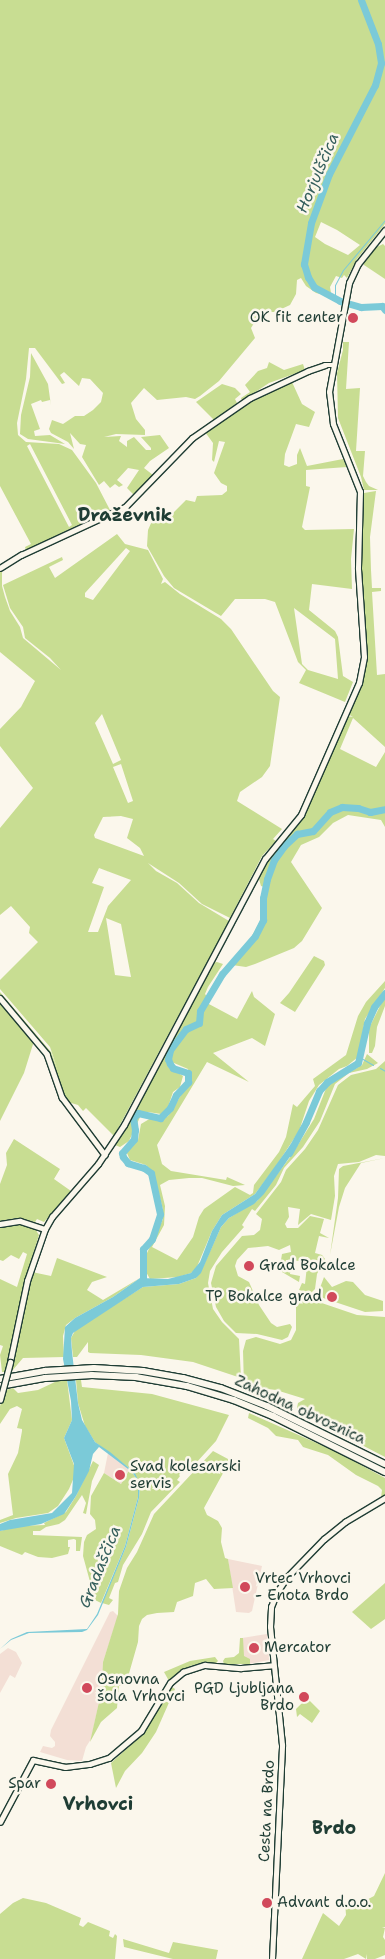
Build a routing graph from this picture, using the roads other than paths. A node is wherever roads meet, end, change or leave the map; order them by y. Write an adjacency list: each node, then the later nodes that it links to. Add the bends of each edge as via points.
1 (385, 230): 2 (street, via 358,264 349,283)
2 (334, 365): 3 (street, via 308,371 250,398 192,438 125,507); 5 (street, via 329,392 331,417 358,483 361,502 358,568 364,657 360,683 300,815 265,859 136,1103)
3 (0, 568)
4 (0, 998): 5 (street, via 38,1040 47,1054 58,1091)
5 (105, 1155): 7 (street, via 52,1216)
6 (0, 1224): 7 (street, via 20,1221)
7 (45, 1229): 10 (street, bridge, via 28,1281)
8 (0, 1379): 11 (highway, Zahodna obvoznica, via 84,1368 163,1374 239,1394)
9 (0, 1386): 12 (highway, Zahodna obvoznica, via 85,1375 156,1380 196,1388 292,1425)
10 (0, 1400)
11 (385, 1464)
12 (385, 1472)
13 (385, 1498): 14 (street, Cesta na Brdo, via 334,1530 281,1585 270,1616)
14 (274, 1665): 15 (street, via 241,1668 204,1665 190,1669 173,1680 141,1731 109,1758 65,1767 32,1760); 16 (street, Cesta na Brdo, via 282,1745)
15 (0, 1822)
16 (272, 1959)

